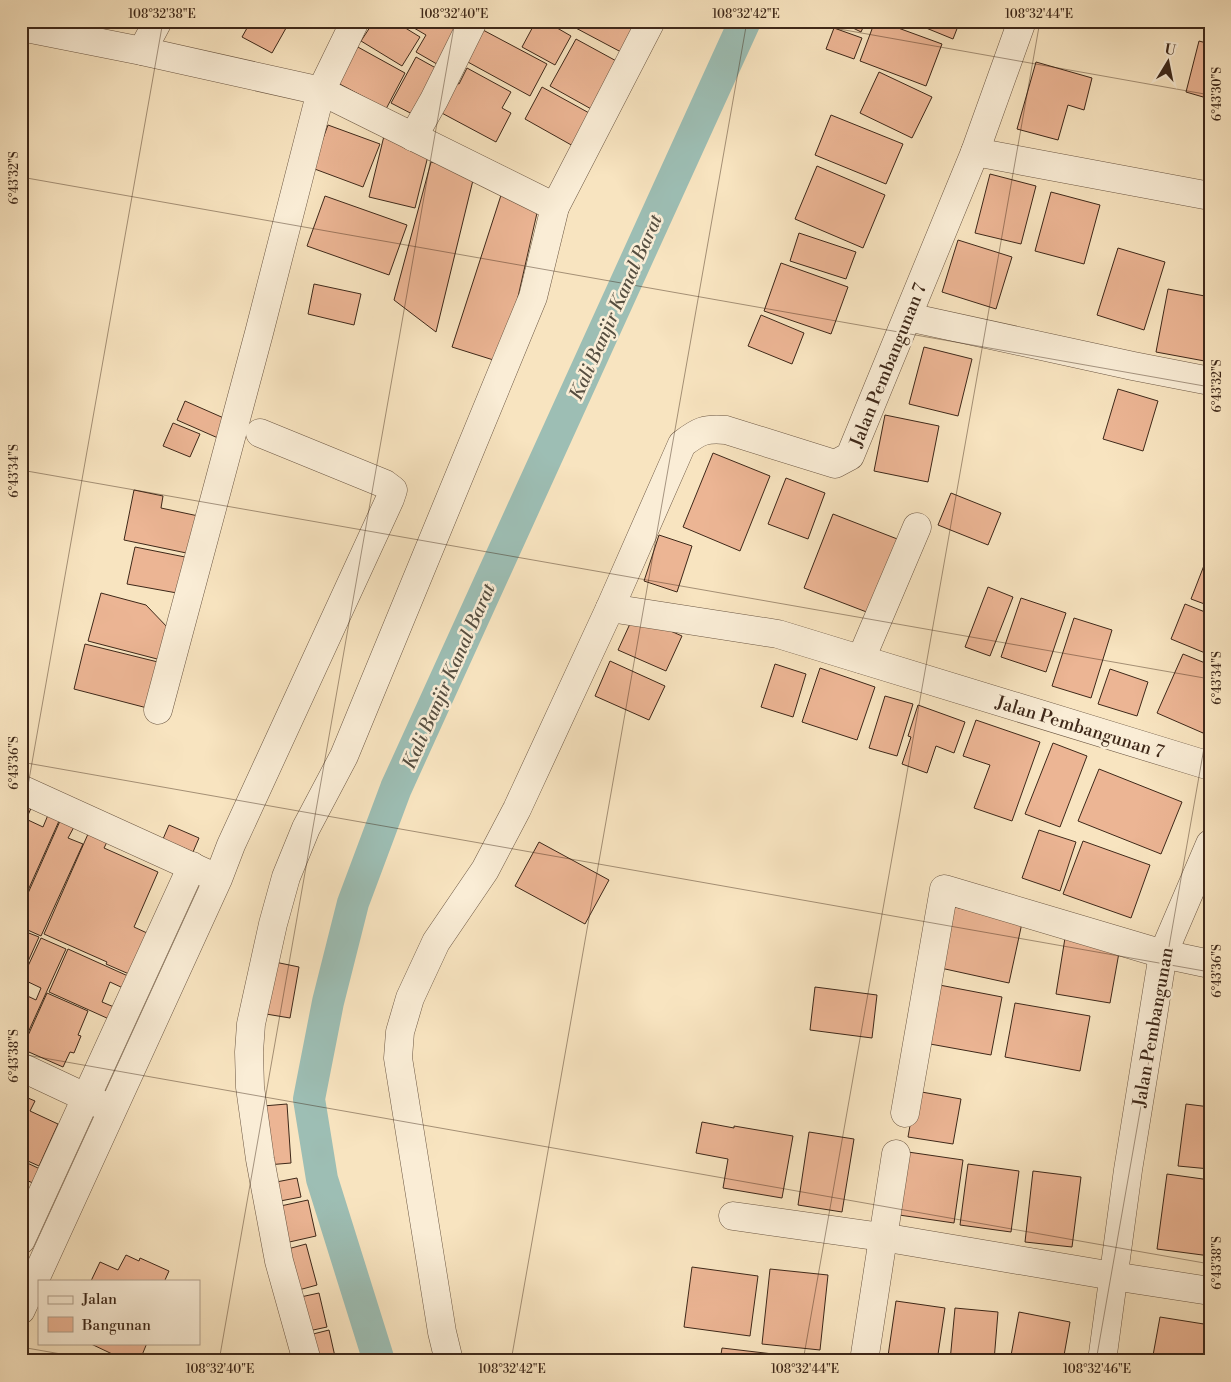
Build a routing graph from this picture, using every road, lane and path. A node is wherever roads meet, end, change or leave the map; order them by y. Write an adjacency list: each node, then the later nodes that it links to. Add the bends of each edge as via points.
1 (158, 21): 7 (street)
2 (355, 21): 8 (street)
3 (473, 21): 9 (street)
4 (650, 21): 12 (street)
5 (1022, 21): 10 (street, Jalan Pembangunan 7)
6 (21, 27): 7 (street)
7 (142, 51): 8 (street)
8 (320, 92): 9 (street); 19 (street)
9 (413, 137): 12 (street)
10 (975, 152): 11 (street); 13 (street, Jalan Pembangunan 7)
11 (1210, 196)
12 (555, 208): 38 (street, via 533,297 344,756 306,828 286,877 251,1024 250,1087 260,1158 279,1261)
13 (908, 317): 14 (street); 17 (street, Jalan Pembangunan 7, via 850,456 834,464 726,430 709,428 682,444)
14 (1210, 381)
15 (260, 433): 24 (street, via 393,490)
16 (917, 527): 18 (street)
17 (610, 608): 18 (street, Jalan Pembangunan 7, via 778,634); 39 (street, Jalan Pembangunan 7, via 517,809 485,870 436,942 410,998 400,1032 398,1058)
18 (861, 659): 20 (street, Jalan Pembangunan 7)
19 (158, 710)
20 (1210, 766)
21 (21, 789): 23 (street)
22 (1210, 844): 25 (street, Jalan Pembangunan)
23 (192, 866): 24 (street); 28 (street)
24 (218, 879): 29 (street)
25 (1163, 954): 26 (street); 30 (street, via 944,889); 35 (street, Jalan Pembangunan)
26 (1210, 964)
27 (21, 1067): 28 (street)
28 (86, 1097): 29 (street); 34 (street)
29 (113, 1110): 37 (street)
30 (905, 1113)
31 (896, 1154): 33 (street)
32 (733, 1216): 33 (street)
33 (882, 1237): 35 (street); 40 (street)
34 (21, 1240)
35 (1113, 1276): 36 (street); 41 (street, Jalan Pembangunan)
36 (1210, 1291)
37 (21, 1310)
38 (307, 1361)
39 (449, 1361)
40 (864, 1361)
41 (1102, 1361)

